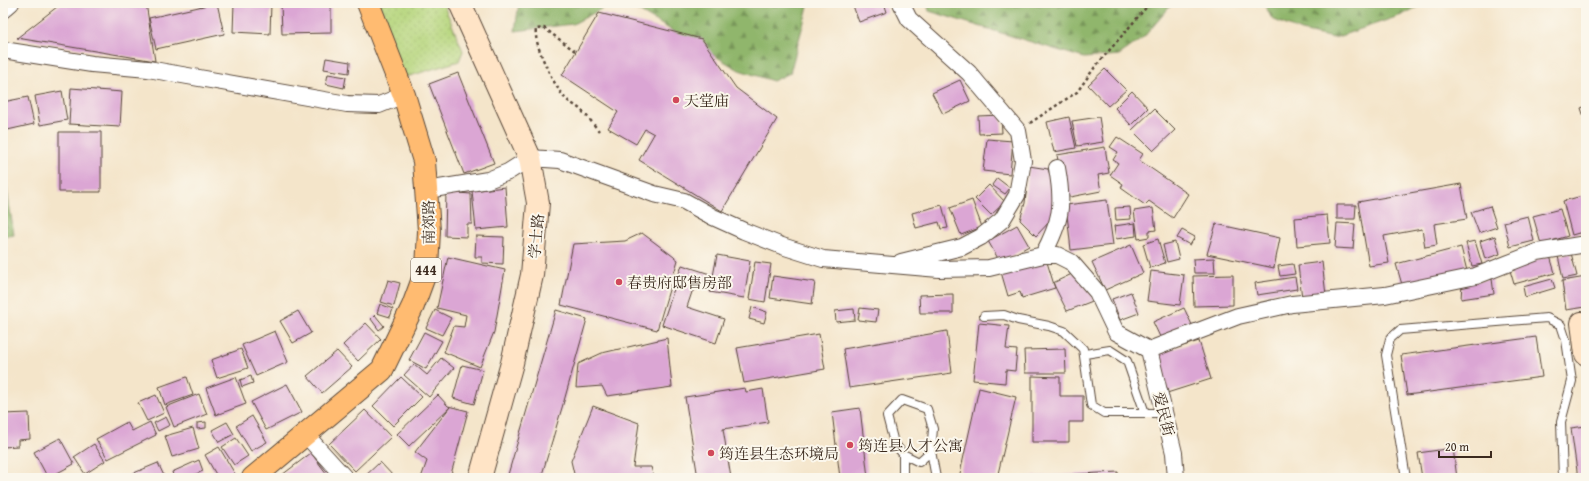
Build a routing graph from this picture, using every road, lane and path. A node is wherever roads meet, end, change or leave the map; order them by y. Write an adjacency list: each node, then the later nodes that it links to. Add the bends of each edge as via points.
1 (11, 3): 6 (street)
2 (368, 3): 9 (main road, 南郊路 / 444)
3 (460, 3): 12 (main road, 学士路)
4 (901, 3): 11 (street, via 909,19 969,73)
5 (1150, 3): 11 (path, via 1077,92)
6 (3, 10)
7 (3, 50): 9 (street, via 92,64 148,69 347,104 379,105)
8 (575, 51): 10 (path, via 544,28 536,29 535,36 540,51 564,97 583,112)
9 (404, 94): 14 (main road, 南郊路 / 444, via 424,161)
10 (599, 131)
11 (1018, 131): 17 (street, via 1023,161 1017,195 1002,220 962,246)
12 (530, 158): 14 (street, via 508,172 488,180); 17 (street, via 564,161 654,194 684,201 750,233 823,259); 30 (main road, 学士路, via 538,202 532,275 512,363)
13 (1057, 168): 16 (street, via 1061,193 1060,210 1053,236)
14 (427, 190): 25 (main road, 南郊路 / 444, via 430,231 427,268 382,370)
15 (1586, 244): 20 (street, via 1537,252 1468,278 1385,295 1292,304 1246,315)
16 (1043, 255): 17 (street, via 989,268 940,269); 20 (street, via 1057,255 1071,262 1097,292 1116,332)
17 (890, 265)
18 (984, 316): 21 (lane, via 1004,315 1064,331 1083,349)
19 (1582, 323): 22 (main road)
20 (1149, 350): 24 (street, 爱民街)
21 (1084, 354): 23 (lane, via 1110,350 1127,361); 23 (lane, via 1091,405 1104,413)
22 (1586, 354)
23 (1145, 413): 24 (lane)
24 (1164, 413): 33 (street, 爱民街, via 1174,453)
25 (305, 434): 28 (main road, 南郊路 / 444); 29 (street)
26 (931, 451): 27 (lane, via 919,462); 27 (lane, via 933,429 927,409 902,400 887,416 894,444); 32 (lane)
27 (903, 454): 31 (lane)
28 (253, 478)
29 (345, 478)
30 (480, 478)
31 (903, 478)
32 (936, 478)
33 (1176, 478)
34 (1406, 478): 35 (lane, via 1386,355 1390,339 1400,330 1547,318 1561,326 1566,340 1572,381 1561,422)
35 (1563, 478)

